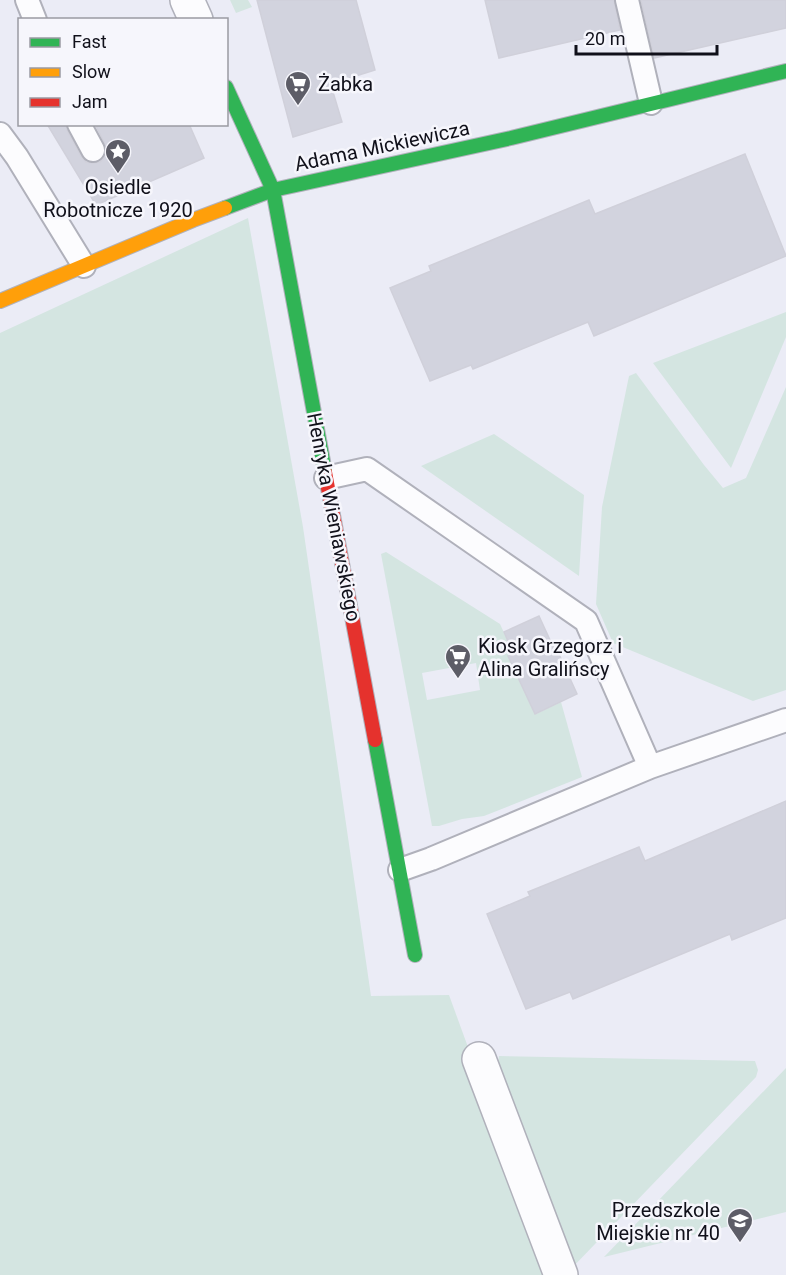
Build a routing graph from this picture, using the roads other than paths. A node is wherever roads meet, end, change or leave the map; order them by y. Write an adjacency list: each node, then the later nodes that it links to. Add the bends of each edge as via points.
1 (27, 0): 4 (lane)
2 (188, 0): 5 (street)
3 (627, 0): 8 (lane)
4 (34, 18)
5 (195, 18)
6 (786, 71): 8 (street, Adama Mickiewicza)
7 (228, 91): 12 (street, Henryka Wieniawskiego)
8 (651, 103): 12 (street, Adama Mickiewicza)
9 (80, 126): 11 (lane)
10 (0, 134): 13 (lane)
11 (93, 150)
12 (273, 190): 13 (street, Adama Mickiewicza); 15 (street, Henryka Wieniawskiego)
13 (84, 266): 14 (street, Adama Mickiewicza)
14 (0, 301)
15 (326, 478): 17 (lane, via 367,469 586,621); 18 (street, Henryka Wieniawskiego)
16 (786, 720): 17 (lane)
17 (650, 767): 18 (lane)
18 (400, 870): 19 (street, Henryka Wieniawskiego)
19 (415, 955)
20 (479, 1059): 21 (street)
21 (561, 1275)

